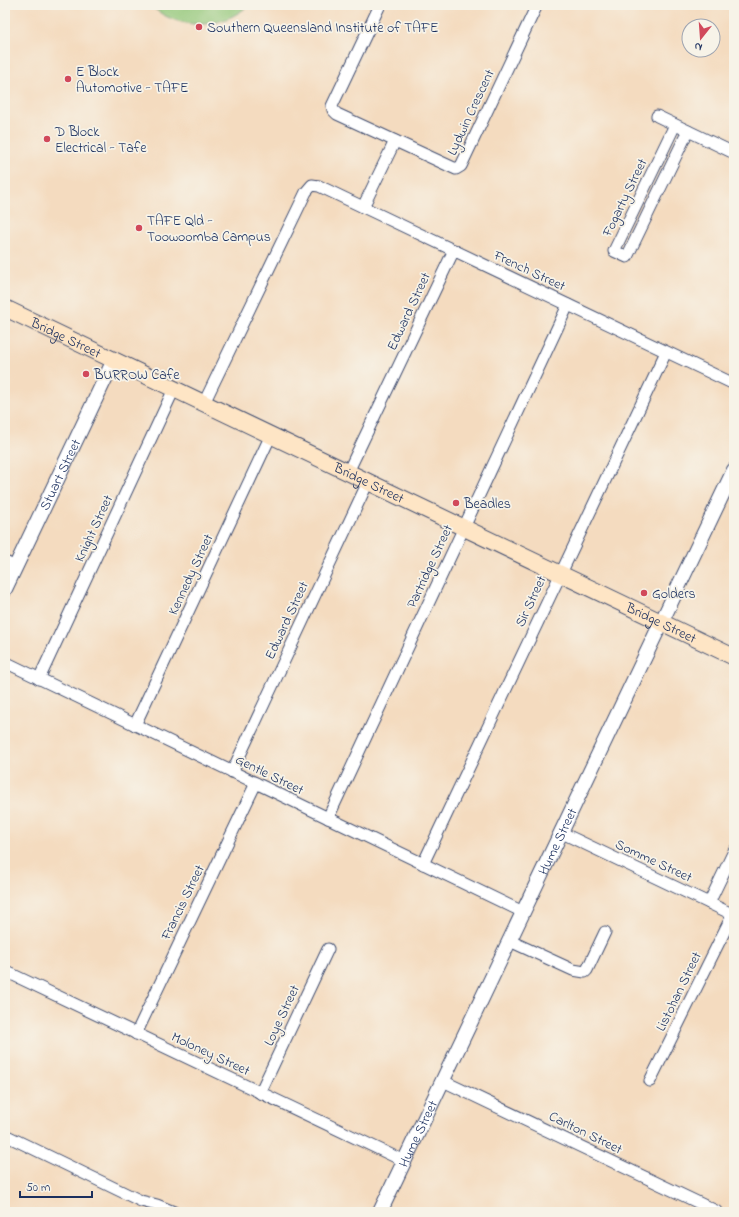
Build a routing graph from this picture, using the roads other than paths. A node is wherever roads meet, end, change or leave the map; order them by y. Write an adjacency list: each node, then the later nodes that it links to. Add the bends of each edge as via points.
1 (380, 5): 6 (street, Lydwin Crescent, via 332,108 335,113)
2 (537, 5): 6 (street, Lydwin Crescent, via 460,167 454,168)
3 (657, 116): 4 (street)
4 (675, 125): 5 (street); 5 (street, Fogarty Street, via 614,251 627,257)
5 (688, 131): 7 (street)
6 (395, 141): 8 (street)
7 (734, 153)
8 (363, 207): 9 (street, French Street); 16 (street, French Street, via 319,186 312,185 306,192)
9 (454, 250): 10 (street, French Street); 19 (street, Edward Street)
10 (568, 304): 12 (street, French Street); 21 (street, Partridge Street)
11 (5, 308): 13 (main road, Bridge Street)
12 (666, 352): 14 (street, French Street); 23 (street, Sir Street)
13 (114, 360): 15 (main road, Bridge Street); 22 (street, Stuart Street)
14 (734, 384)
15 (174, 389): 16 (main road, Bridge Street); 28 (street, Knight Street)
16 (204, 403): 17 (main road, Bridge Street)
17 (271, 435): 19 (main road, Bridge Street); 29 (street, Kennedy Street)
18 (734, 470): 25 (street, Hume Street)
19 (348, 472): 20 (main road, Bridge Street)
20 (368, 482): 21 (main road, Bridge Street); 30 (street, Edward Street)
21 (463, 527): 23 (main road, Bridge Street); 32 (street, Partridge Street)
22 (10, 564): 24 (street, Stuart Street)
23 (560, 574): 25 (main road, Bridge Street); 35 (street, Sir Street)
24 (5, 589)
25 (661, 622): 26 (main road, Bridge Street); 33 (street, Hume Street)
26 (734, 657)
27 (5, 662): 28 (street, Gentle Street)
28 (39, 679): 29 (street, Gentle Street)
29 (135, 725): 30 (street, Gentle Street)
30 (232, 772): 31 (street, Gentle Street)
31 (256, 783): 32 (street, Gentle Street); 43 (street, Francis Street)
32 (328, 818): 35 (street, Gentle Street)
33 (560, 832): 36 (street, Somme Street); 37 (street, Hume Street)
34 (734, 851): 36 (street)
35 (423, 864): 37 (street, Gentle Street)
36 (709, 903): 38 (street, Somme Street)
37 (523, 912): 40 (street, Hume Street)
38 (733, 914): 45 (street, Listohan Street)
39 (605, 932): 40 (street, via 584,972 573,970)
40 (510, 941): 44 (street, Hume Street)
41 (328, 949): 46 (street, Loye Street)
42 (5, 971): 43 (street, Moloney Street)
43 (136, 1034): 46 (street, Moloney Street)
44 (443, 1080): 48 (street, Hume Street); 49 (street, Carlton Street)
45 (650, 1081)
46 (260, 1093): 48 (street, Moloney Street)
47 (5, 1135): 50 (street, via 141,1201)
48 (404, 1161): 51 (street, Hume Street)
49 (716, 1211)
50 (174, 1212)
51 (380, 1212)

